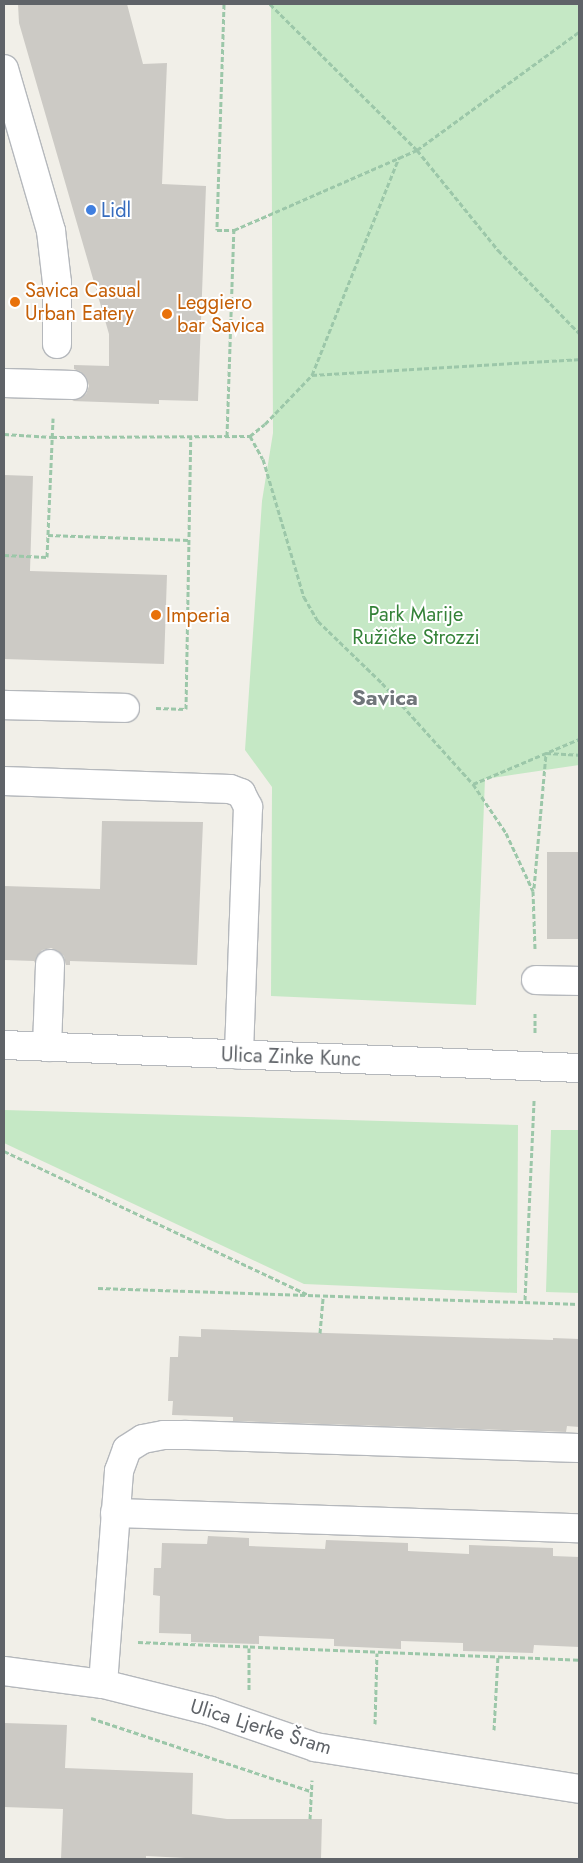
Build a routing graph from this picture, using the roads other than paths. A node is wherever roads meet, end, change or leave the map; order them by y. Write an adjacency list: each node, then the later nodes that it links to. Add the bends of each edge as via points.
1 (4, 69): 2 (street, via 51,230 57,283)
2 (56, 344)
3 (4, 383): 4 (street)
4 (73, 385)
5 (4, 705): 6 (street)
6 (125, 708)
7 (4, 781): 13 (street, via 230,789 241,793 248,807)
8 (50, 964): 12 (street)
9 (536, 980): 10 (street)
10 (579, 981)
11 (4, 1045): 12 (street, Ulica Zinke Kunc)
12 (47, 1047): 13 (street, Ulica Zinke Kunc)
13 (239, 1055): 14 (street, Ulica Zinke Kunc)
14 (579, 1068)
15 (579, 1448): 16 (street, via 164,1435 144,1439 126,1449 119,1471)
16 (115, 1513): 17 (street); 19 (street)
17 (579, 1528)
18 (4, 1671): 19 (street, Ulica Ljerke Šram)
19 (103, 1684): 20 (street, Ulica Ljerke Šram, via 210,1711 315,1747)
20 (579, 1789)

